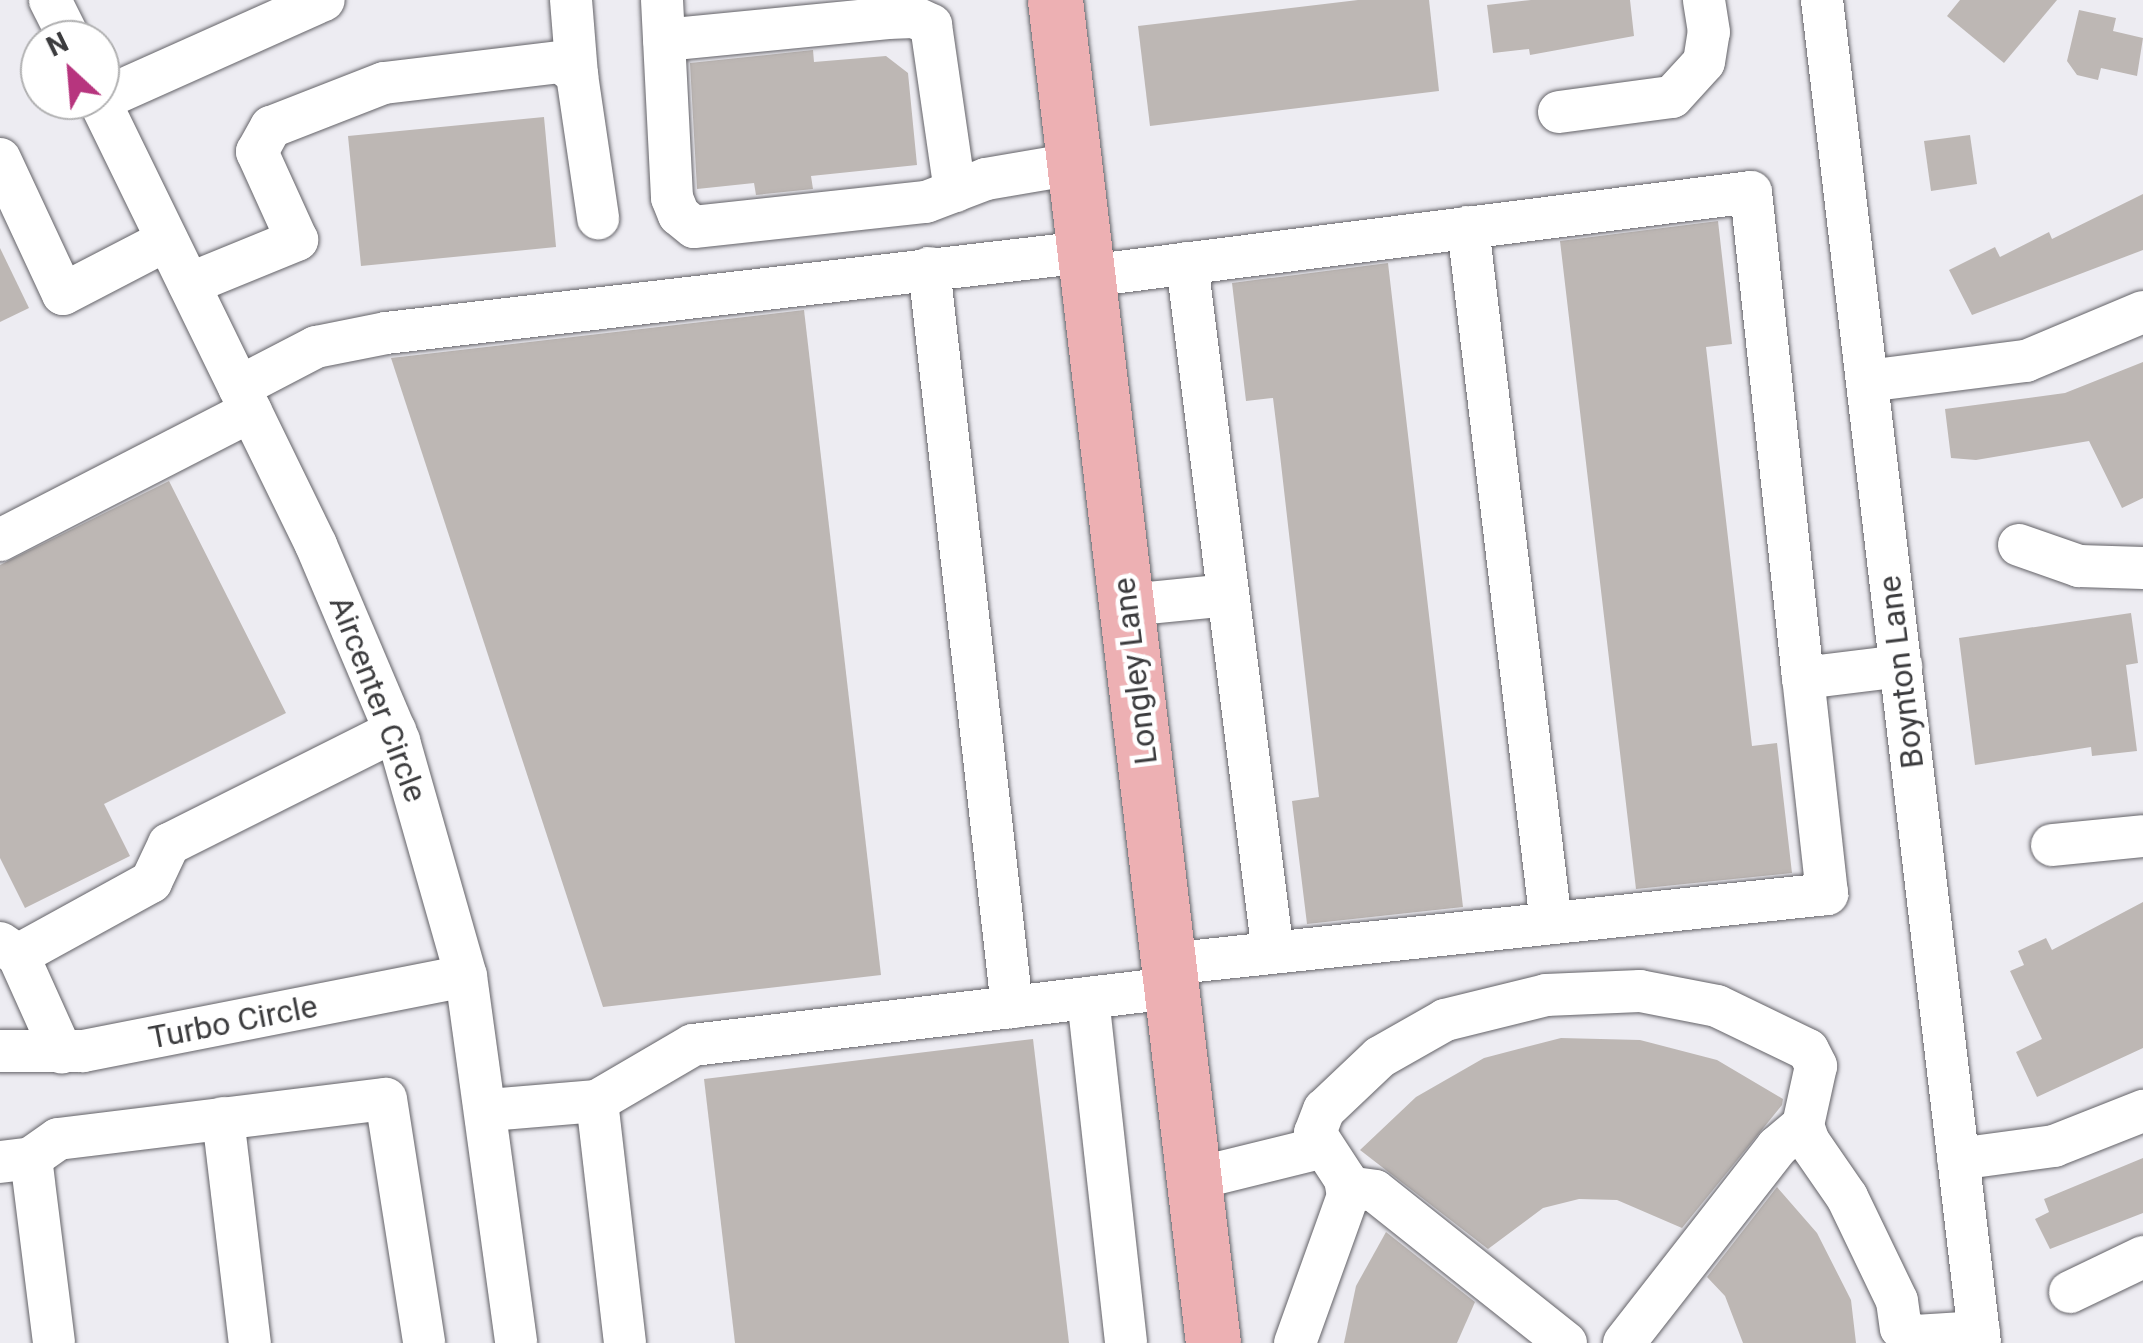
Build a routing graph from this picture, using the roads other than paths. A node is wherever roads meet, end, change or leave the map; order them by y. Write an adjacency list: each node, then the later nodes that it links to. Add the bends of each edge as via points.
1 (324, 0): 8 (street)
2 (571, 0): 7 (street)
3 (1055, 0): 12 (main road, Longley Lane)
4 (1704, 0): 9 (street, via 1704,62 1672,97)
5 (1822, 0): 22 (street, Boynton Lane)
6 (663, 20): 13 (street, via 888,18 931,25 938,36); 13 (street, via 672,198 679,216 694,227 926,202)
7 (577, 75): 14 (street); 20 (street, via 561,62 384,83 271,127 258,152 297,240)
8 (120, 91)
9 (1558, 112)
10 (109, 120): 16 (street, Aircenter Circle)
11 (0, 159): 16 (street, via 62,294)
12 (1074, 164): 13 (street, via 986,179); 18 (main road, Longley Lane)
13 (955, 192)
14 (598, 218)
15 (1468, 227): 17 (street); 30 (street, via 1751,192); 34 (street)
16 (167, 240): 20 (street, Aircenter Circle)
17 (1187, 263): 18 (street); 27 (street)
18 (1086, 264): 19 (street); 28 (main road, Longley Lane)
19 (929, 268): 23 (street, via 386,333 316,347); 40 (street)
20 (188, 284): 23 (street, Aircenter Circle)
21 (2143, 312): 22 (street, via 2026,361)
22 (1867, 382): 29 (street, Boynton Lane)
23 (245, 399): 24 (street); 31 (street, Aircenter Circle, via 356,630)
24 (0, 540)
25 (2020, 545): 26 (street, via 2079,566)
26 (2143, 568)
27 (1228, 595): 28 (street); 36 (street)
28 (1128, 606): 38 (main road, Longley Lane)
29 (1900, 666): 30 (street); 49 (street, Boynton Lane)
30 (1803, 678): 34 (street, via 1826,894)
31 (395, 731): 35 (street, via 169,844 151,882); 37 (street, Aircenter Circle)
32 (2143, 836): 33 (street)
33 (2052, 845)
34 (1552, 923): 36 (street)
35 (9, 949): 42 (street)
36 (1272, 953): 38 (street)
37 (466, 976): 42 (street, Turbo Circle); 44 (street, Aircenter Circle)
38 (1170, 976): 39 (street); 51 (main road, Longley Lane)
39 (1088, 998): 40 (street); 62 (street)
40 (1012, 1007): 43 (street, via 692,1045)
41 (0, 1051): 42 (street, Turbo Circle)
42 (62, 1053)
43 (597, 1101): 44 (street); 61 (street)
44 (488, 1110): 60 (street, Aircenter Circle)
45 (2143, 1111): 49 (street, via 2054,1146)
46 (224, 1118): 50 (street, via 58,1139); 58 (street); 59 (street, via 386,1099)
47 (1803, 1125): 48 (street, via 1816,1066 1792,1040 1716,1006 1660,995 1546,995 1445,1020 1380,1057 1324,1110 1314,1133); 55 (street, via 1898,1301); 66 (street, via 1778,1147)
48 (1319, 1148): 51 (street); 52 (street)
49 (1958, 1159): 56 (street, Boynton Lane)
50 (16, 1160): 57 (street)
51 (1194, 1179): 63 (main road, Longley Lane)
52 (1347, 1187): 64 (street); 65 (street, via 1375,1192)
53 (2143, 1257): 54 (street)
54 (2070, 1292)
55 (1902, 1336): 56 (street)
56 (1979, 1338)
57 (54, 1343)
58 (250, 1343)
59 (424, 1343)
60 (516, 1343)
61 (625, 1343)
62 (1126, 1343)
63 (1213, 1343)
64 (1295, 1343)
65 (1566, 1343)
66 (1624, 1343)

